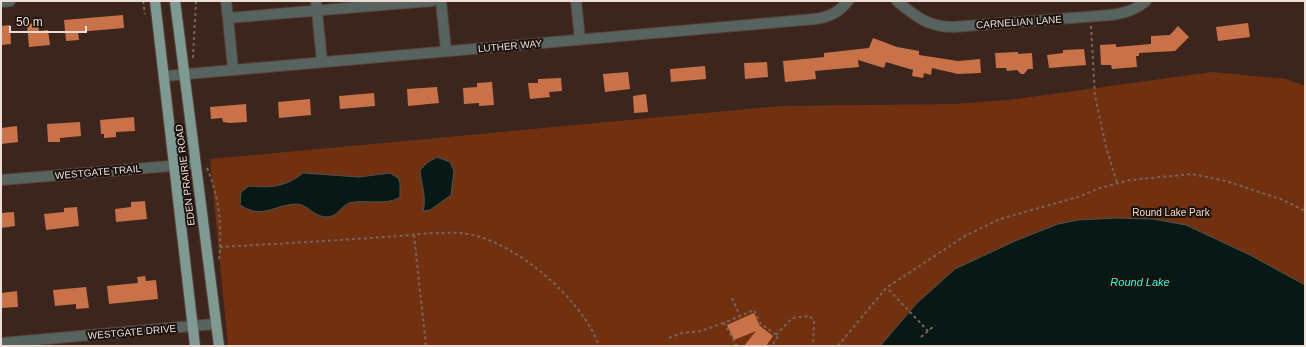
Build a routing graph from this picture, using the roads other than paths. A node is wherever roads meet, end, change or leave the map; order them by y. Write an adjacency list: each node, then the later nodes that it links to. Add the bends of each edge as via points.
1 (10, 1): 11 (street)
2 (155, 1): 20 (main road, EDEN PRAIRIE ROAD)
3 (175, 1): 19 (main road, EDEN PRAIRIE ROAD)
4 (226, 1): 14 (street)
5 (432, 1): 12 (street)
6 (441, 1): 16 (street)
7 (576, 1): 15 (street)
8 (848, 1): 15 (street, LUTHER WAY, via 838,12 815,19)
9 (897, 1): 10 (street, CARNELIAN LANE, via 919,19 939,27 1126,13)
10 (1146, 1)
11 (1, 2)
12 (382, 3): 13 (street)
13 (317, 6): 14 (street); 17 (street)
14 (228, 18): 18 (street)
15 (580, 40): 16 (street, LUTHER WAY)
16 (446, 51): 17 (street, LUTHER WAY)
17 (322, 62): 18 (street, LUTHER WAY)
18 (233, 69): 19 (street, LUTHER WAY)
19 (190, 74): 20 (street, LUTHER WAY); 21 (main road, EDEN PRAIRIE ROAD)
20 (165, 76): 22 (main road, EDEN PRAIRIE ROAD)
21 (200, 165): 22 (street, WESTGATE TRAIL); 24 (main road, EDEN PRAIRIE ROAD)
22 (174, 166): 23 (street, WESTGATE TRAIL); 25 (main road, EDEN PRAIRIE ROAD)
23 (1, 180)
24 (215, 324): 25 (street, WESTGATE DRIVE); 28 (main road, EDEN PRAIRIE ROAD)
25 (192, 326): 26 (street, WESTGATE DRIVE); 27 (main road, EDEN PRAIRIE ROAD)
26 (1, 344)
27 (195, 346)
28 (218, 346)

